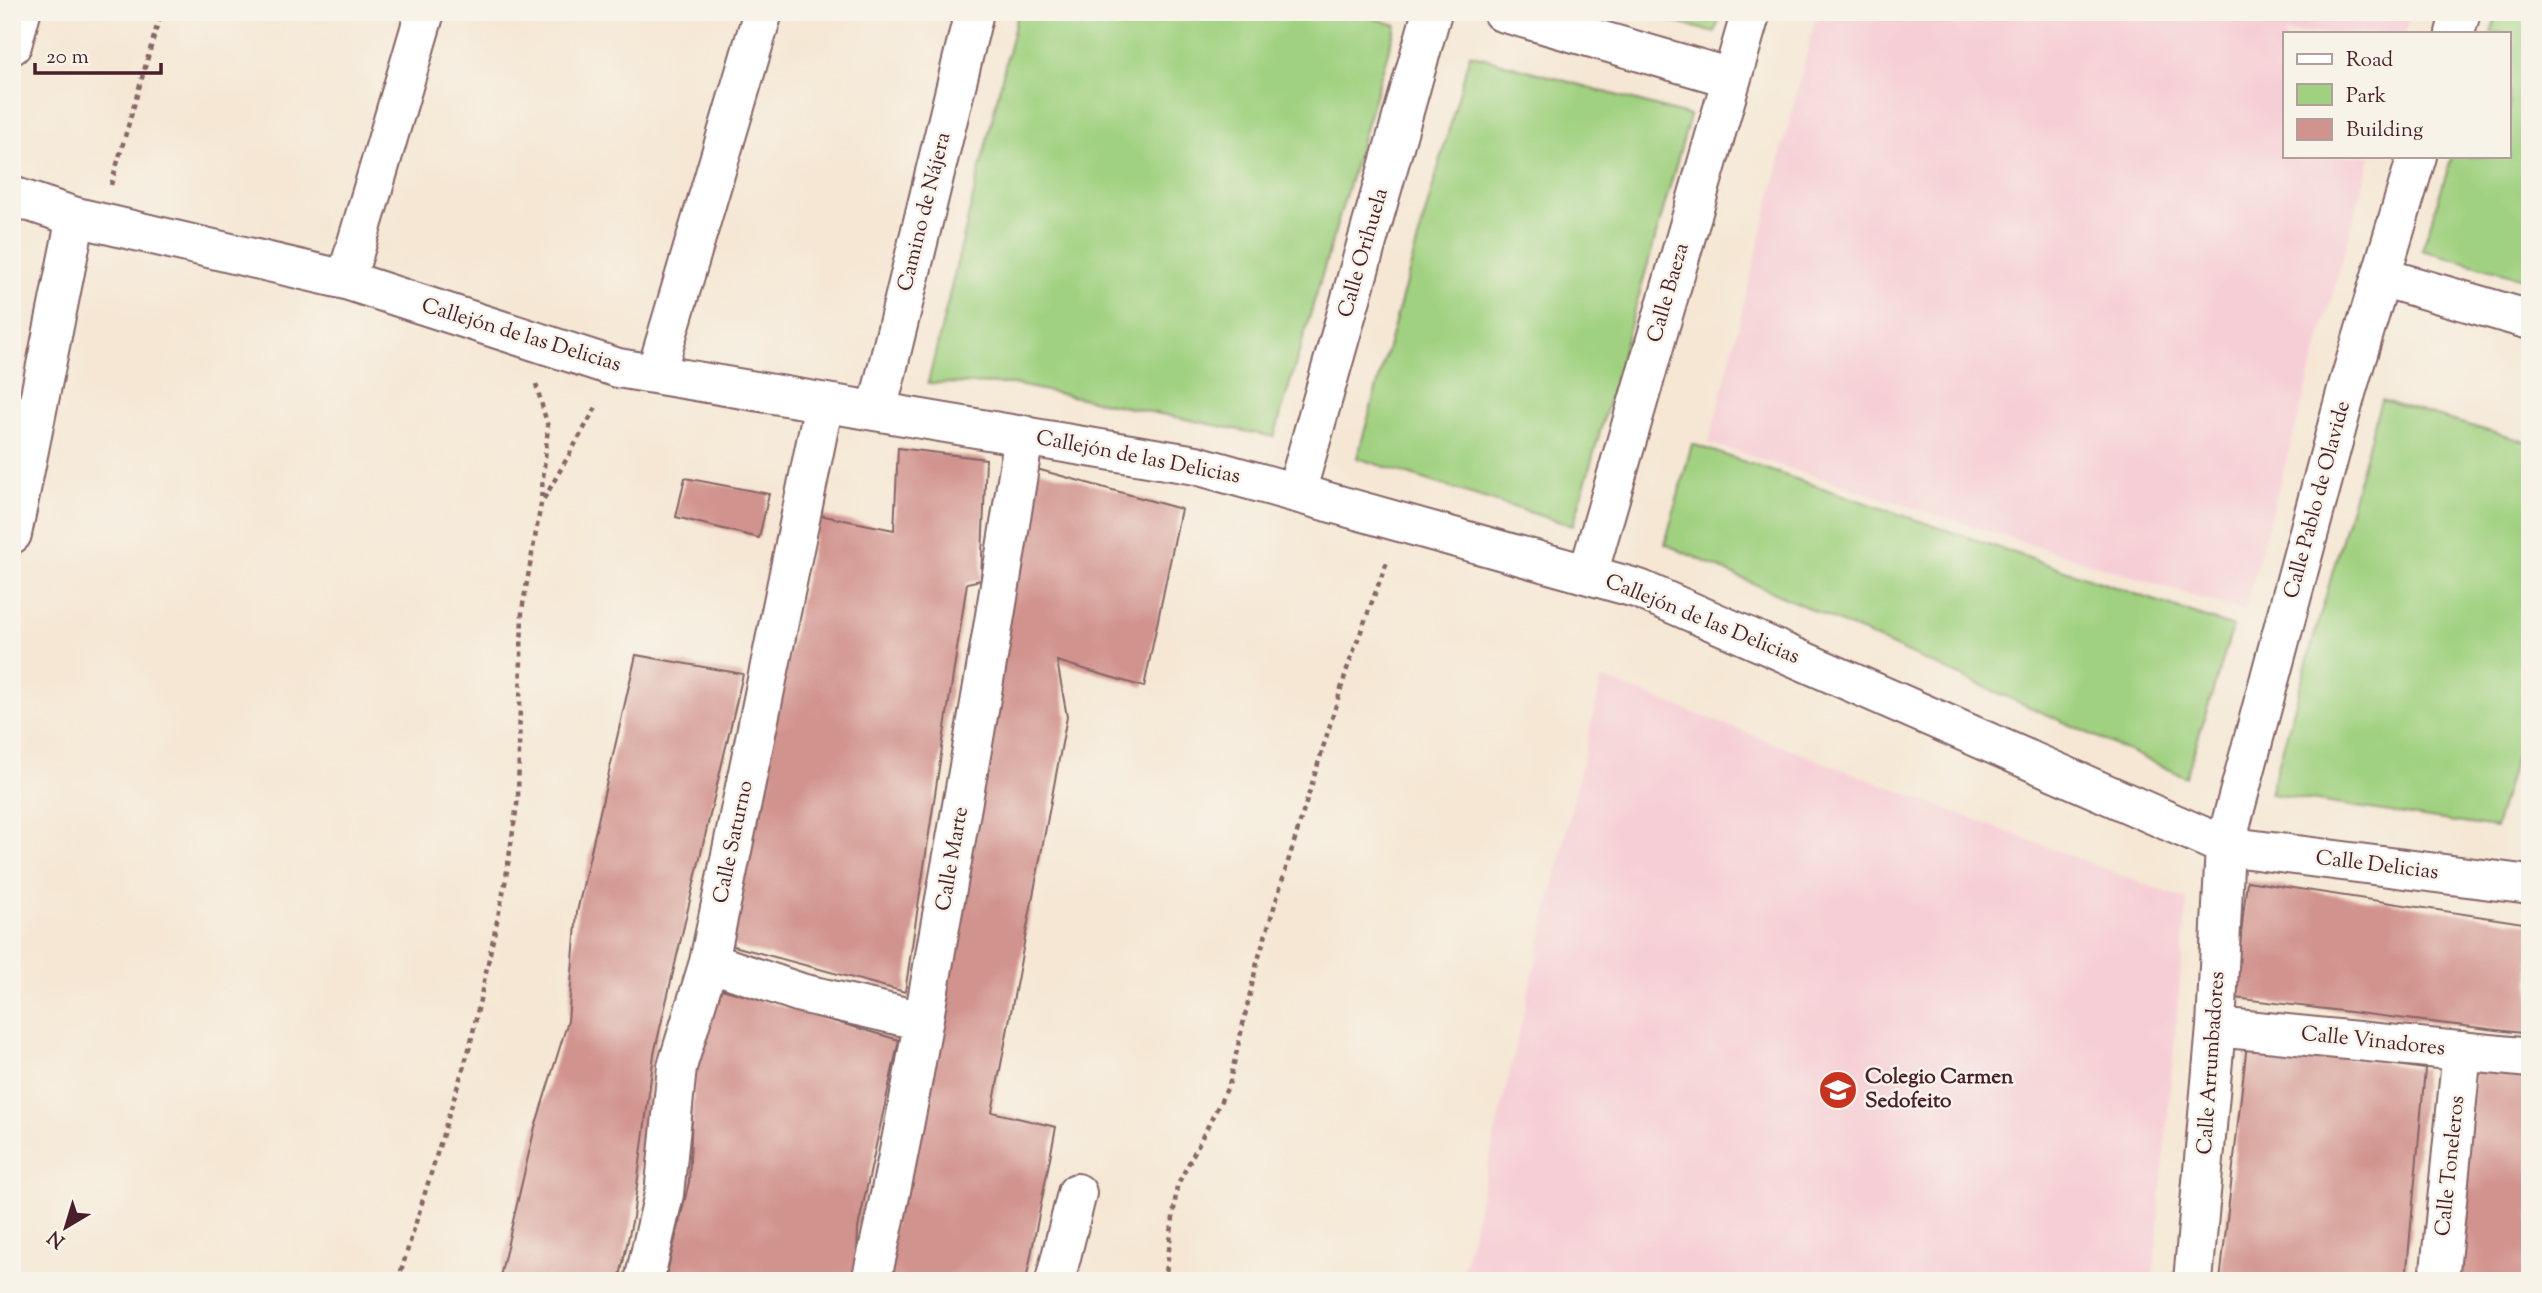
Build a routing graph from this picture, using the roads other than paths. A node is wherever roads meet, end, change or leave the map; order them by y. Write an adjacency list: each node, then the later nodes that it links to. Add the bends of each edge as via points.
1 (21, 12): 10 (street)
2 (425, 12): 16 (street)
3 (763, 12): 18 (street)
4 (974, 12): 20 (street, Camino de Nájera)
5 (1432, 12): 22 (street, Calle Orihuela)
6 (1502, 12): 11 (street)
7 (1751, 12): 11 (street, Calle Baeza)
8 (2461, 12): 9 (street)
9 (2455, 32)
10 (12, 45)
11 (1731, 78): 24 (street, Calle Baeza)
12 (2416, 158): 15 (street, Calle Pablo de Olavide)
13 (12, 196): 14 (street, Callejón de las Delicias)
14 (88, 220): 16 (street, Callejón de las Delicias); 23 (street)
15 (2381, 277): 17 (street); 25 (street, Calle Pablo de Olavide)
16 (346, 280): 18 (street, Callejón de las Delicias, via 618,368)
17 (2530, 320)
18 (656, 373): 19 (street, Callejón de las Delicias)
19 (824, 403): 20 (street, Callejón de las Delicias); 27 (street, Calle Saturno)
20 (877, 411): 21 (street, Callejón de las Delicias)
21 (1024, 435): 22 (street, Callejón de las Delicias, via 1196,465); 28 (street, Calle Marte, via 994,631)
22 (1296, 493): 24 (street, Callejón de las Delicias)
23 (12, 534)
24 (1588, 574): 25 (street, Callejón de las Delicias, via 1639,589)
25 (2225, 846): 26 (street, Calle Delicias); 29 (street, Calle Arrumbadores)
26 (2527, 875)
27 (709, 962): 28 (street, via 801,993); 33 (street, Calle Saturno, via 677,1067 664,1194)
28 (923, 1021): 34 (street, Calle Marte)
29 (2216, 1027): 30 (street, Calle Vinadores); 36 (street, Calle Arrumbadores)
30 (2462, 1051): 31 (street, Calle Vinadores); 37 (street, Calle Toneleros)
31 (2530, 1058)
32 (1077, 1193): 35 (street)
33 (644, 1281)
34 (871, 1281)
35 (1055, 1281)
36 (2193, 1281)
37 (2439, 1281)

